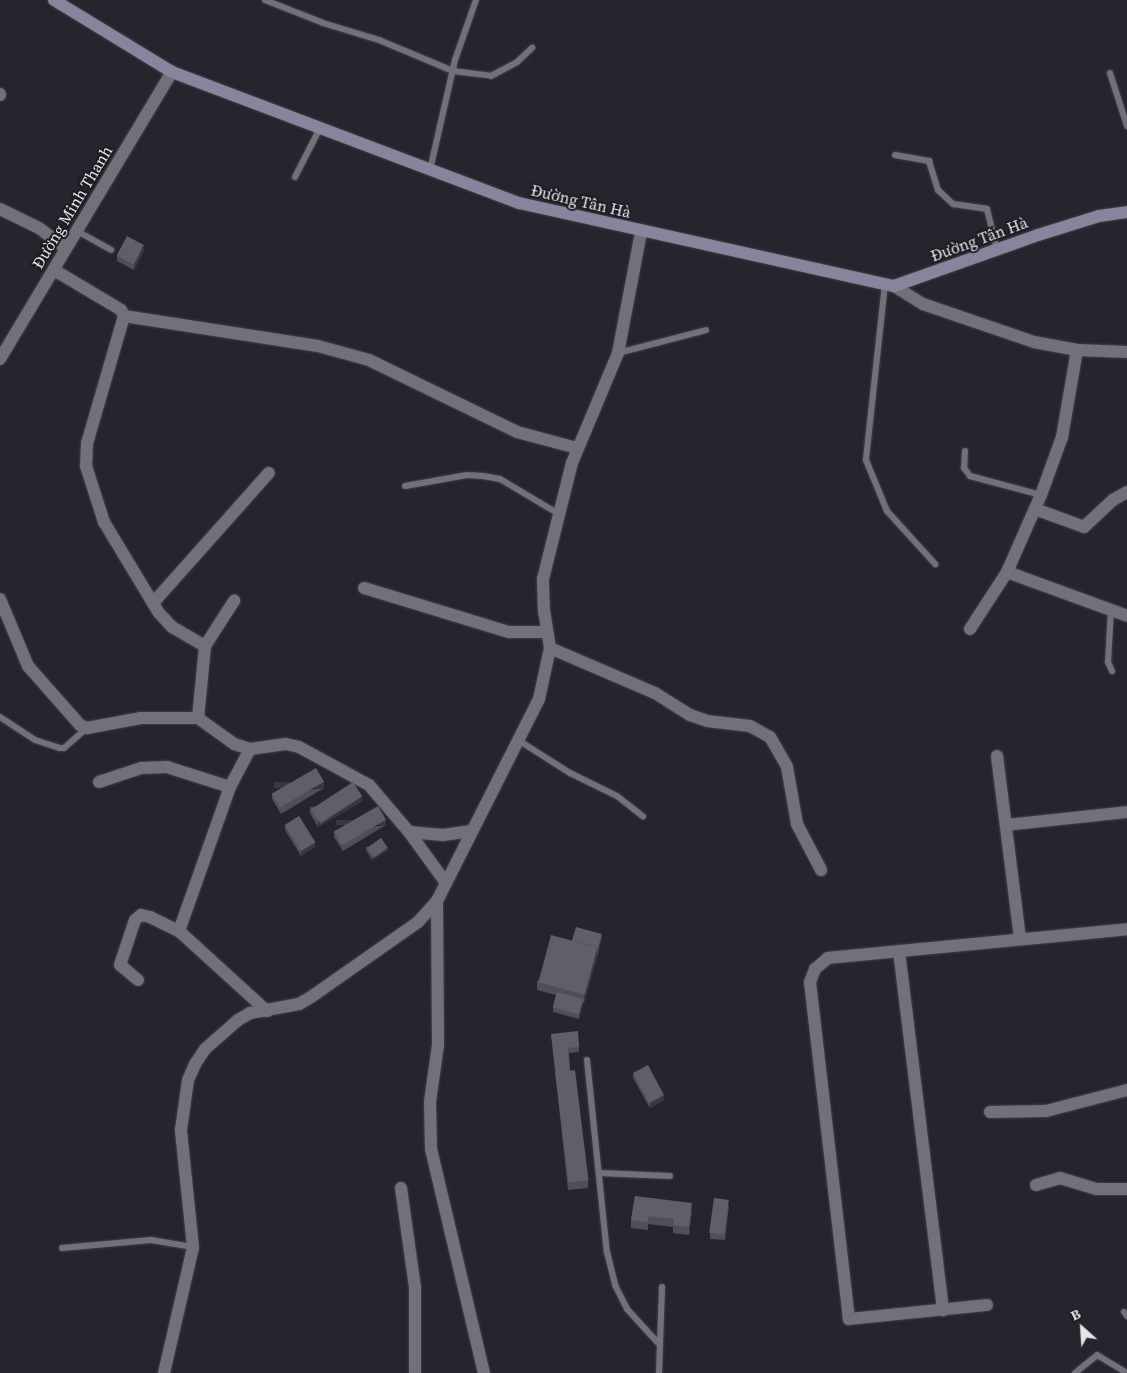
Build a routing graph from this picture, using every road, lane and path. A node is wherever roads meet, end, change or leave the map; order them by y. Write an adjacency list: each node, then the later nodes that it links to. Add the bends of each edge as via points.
1 (54, 0): 6 (main road, Đường Tân Hà)
2 (265, 0): 5 (lane, via 379,40)
3 (476, 0): 5 (lane)
4 (532, 48): 5 (lane, via 511,66 491,76)
5 (453, 71): 11 (lane)
6 (172, 72): 9 (main road, Đường Tân Hà); 15 (street, Đường Minh Thanh)
7 (1110, 73): 8 (lane)
8 (1127, 126)
9 (319, 130): 11 (main road, Đường Tân Hà); 12 (lane)
10 (895, 155): 19 (lane, via 929,161 938,190 953,204 987,209)
11 (430, 170): 16 (main road, Đường Tân Hà, via 519,203)
12 (295, 177)
13 (0, 208): 17 (street, via 32,224)
14 (1127, 212): 19 (main road, Đường Tân Hà, via 1091,219)
15 (76, 231): 17 (street, Đường Minh Thanh); 18 (lane)
16 (641, 232): 21 (main road, Đường Tân Hà); 26 (street)
17 (66, 248): 20 (street, Đường Minh Thanh)
18 (111, 250)
19 (997, 250): 21 (main road, Đường Tân Hà)
20 (54, 270): 22 (street, via 120,310); 27 (street, Đường Minh Thanh)
21 (889, 285): 24 (street, via 923,304 972,323 1034,342); 36 (lane, via 866,460 887,511)
22 (124, 316): 28 (street, via 218,329 352,355 369,360 518,432); 41 (street, via 84,456 104,522)
23 (706, 330): 26 (lane)
24 (1077, 350): 25 (street); 33 (street, via 1062,437)
25 (1127, 352)
26 (618, 353): 28 (street)
27 (0, 360)
28 (577, 448): 35 (street)
29 (965, 450): 33 (lane, via 964,468 970,476)
30 (269, 473): 41 (street)
31 (405, 486): 35 (lane, via 467,475 500,479)
32 (1127, 492): 34 (street, via 1113,500 1084,527)
33 (1041, 495): 34 (street)
34 (1035, 509): 37 (street)
35 (559, 514): 45 (street, via 543,579)
36 (935, 564)
37 (1007, 572): 42 (street); 44 (street)
38 (364, 588): 45 (street, via 510,632)
39 (0, 599): 51 (street, via 28,666 80,725)
40 (234, 602): 46 (street)
41 (153, 603): 46 (street, via 172,628)
42 (1111, 610): 43 (street); 48 (lane, via 1108,662)
43 (1127, 616)
44 (970, 629)
45 (548, 632): 47 (street)
46 (205, 646): 50 (street)
47 (550, 648): 52 (street, via 539,699); 62 (street, via 655,692 690,715 707,721 750,726 770,737 789,775 796,824)
48 (1112, 671)
49 (0, 717): 51 (lane, via 35,740 59,748 64,748)
50 (198, 718): 51 (street, via 141,718); 53 (street, via 234,744)
51 (87, 728)
52 (518, 740): 58 (lane, via 570,773 617,796); 60 (street)
53 (250, 749): 56 (street); 61 (street, via 286,744 298,747 369,785)
54 (997, 756): 59 (street)
55 (99, 782): 56 (street, via 141,768 167,767)
56 (230, 787): 66 (street)
57 (1127, 812): 59 (street)
58 (643, 816)
59 (1006, 825): 67 (street)
60 (472, 831): 61 (street, via 443,835); 63 (street)
61 (409, 832): 63 (street)
62 (821, 870)
63 (446, 883): 64 (street)
64 (437, 901): 70 (street, via 418,922 311,997 299,1004); 88 (street, via 438,1045 430,1102 431,1149)
65 (1127, 929): 67 (street)
66 (179, 931): 69 (street, via 150,916 141,915 135,920 120,965); 70 (street)
67 (1020, 939): 68 (street)
68 (899, 950): 83 (street); 83 (street, via 828,958 815,969 810,982 849,1320)
69 (138, 980)
70 (268, 1011): 79 (street, via 250,1013 238,1020 205,1049 188,1080 181,1130)
71 (587, 1060): 74 (lane)
72 (1127, 1090): 73 (street, via 1046,1110)
73 (990, 1112)
74 (599, 1173): 75 (lane); 84 (lane, via 607,1252 615,1285 627,1309)
75 (670, 1176)
76 (1036, 1185): 78 (street, via 1060,1178 1096,1189)
77 (401, 1188): 87 (street, via 415,1287)
78 (1127, 1189)
79 (192, 1247): 80 (lane, via 152,1240); 86 (street)
80 (62, 1248)
81 (662, 1287): 84 (lane)
82 (987, 1305): 83 (street)
83 (943, 1310)
84 (660, 1345): 89 (lane)
85 (1127, 1372): 90 (lane, via 1097,1355)
86 (164, 1373)
87 (414, 1373)
88 (484, 1373)
89 (660, 1373)
90 (1075, 1373)

